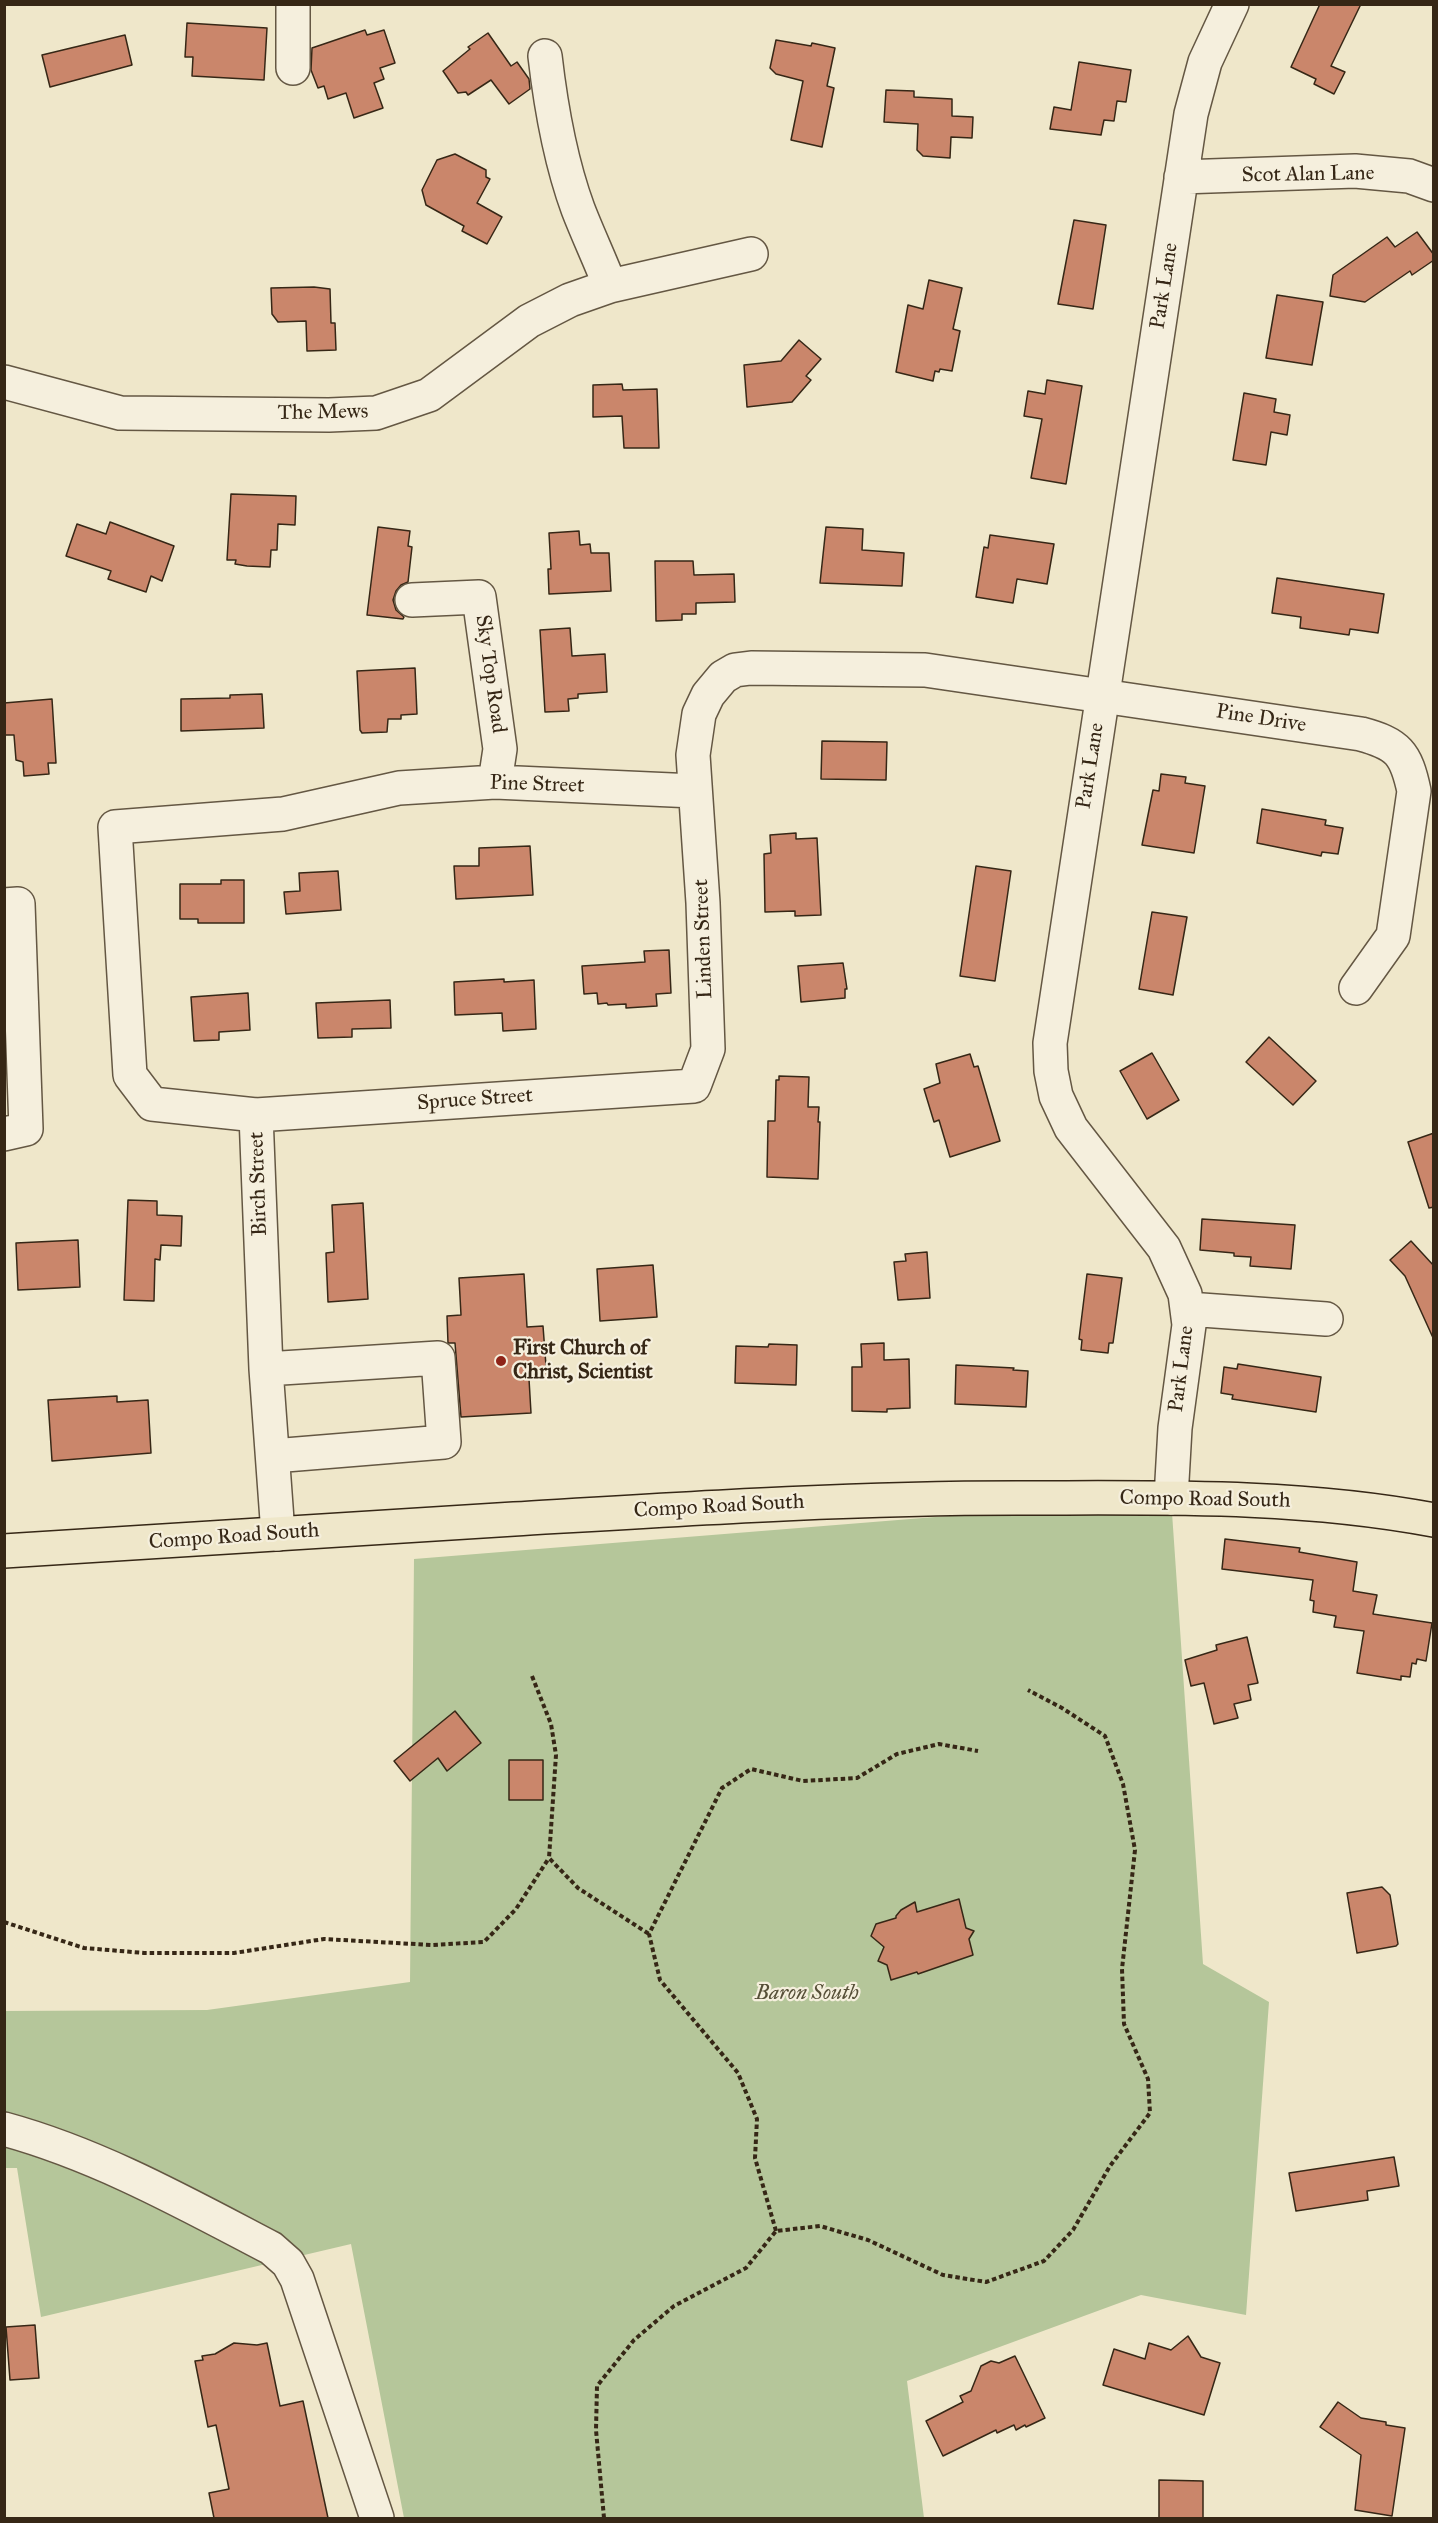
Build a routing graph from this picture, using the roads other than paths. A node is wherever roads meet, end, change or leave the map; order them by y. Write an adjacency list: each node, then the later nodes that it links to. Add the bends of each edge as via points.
1 (293, 4): 4 (street)
2 (1232, 4): 5 (street, Park Lane, via 1196,88)
3 (545, 56): 8 (street, via 566,171)
4 (294, 68)
5 (1181, 177): 6 (street, Scot Alan Lane, via 1355,171 1409,177); 11 (street, Park Lane)
6 (1434, 185)
7 (751, 254): 8 (street, The Mews)
8 (610, 286): 9 (street, The Mews, via 528,321 429,395 376,413 120,413)
9 (4, 382)
10 (412, 600): 12 (street, Sky Top Road, via 479,597 500,749)
11 (1102, 695): 13 (street, Pine Drive, via 925,670 735,670 723,677 708,695 699,714 693,755); 17 (street, Pine Drive, via 1361,734 1399,751 1409,767 1414,791 1393,936); 22 (street, Park Lane, via 1053,1011 1051,1071 1056,1096 1071,1128 1164,1248 1181,1283)
12 (495, 782): 13 (street, Pine Street); 14 (street, Pine Street, via 399,788 283,814)
13 (694, 790): 19 (street, Linden Street, via 708,1049)
14 (115, 827): 20 (street, Birch Street, via 130,1075 152,1104)
15 (4, 905): 16 (street, via 18,904)
16 (13, 981): 18 (street)
17 (1356, 988)
18 (14, 1057): 21 (street, via 26,1129)
19 (694, 1086): 20 (street, Spruce Street)
20 (256, 1115): 24 (street, Birch Street)
21 (4, 1134)
22 (1188, 1309): 23 (street); 26 (street, Park Lane)
23 (1326, 1319)
24 (266, 1369): 25 (street, Birch Street); 25 (street, via 438,1358 444,1442)
25 (273, 1456): 28 (street, Birch Street)
26 (1171, 1498): 27 (main road, Compo Road South, via 1295,1502); 28 (main road, Compo Road South, via 845,1500)
27 (1434, 1520)
28 (278, 1534): 29 (main road, Compo Road South)
29 (4, 1551)
30 (4, 2129): 31 (street, via 40,2139 139,2180 271,2248 288,2263 297,2279)
31 (377, 2518)

